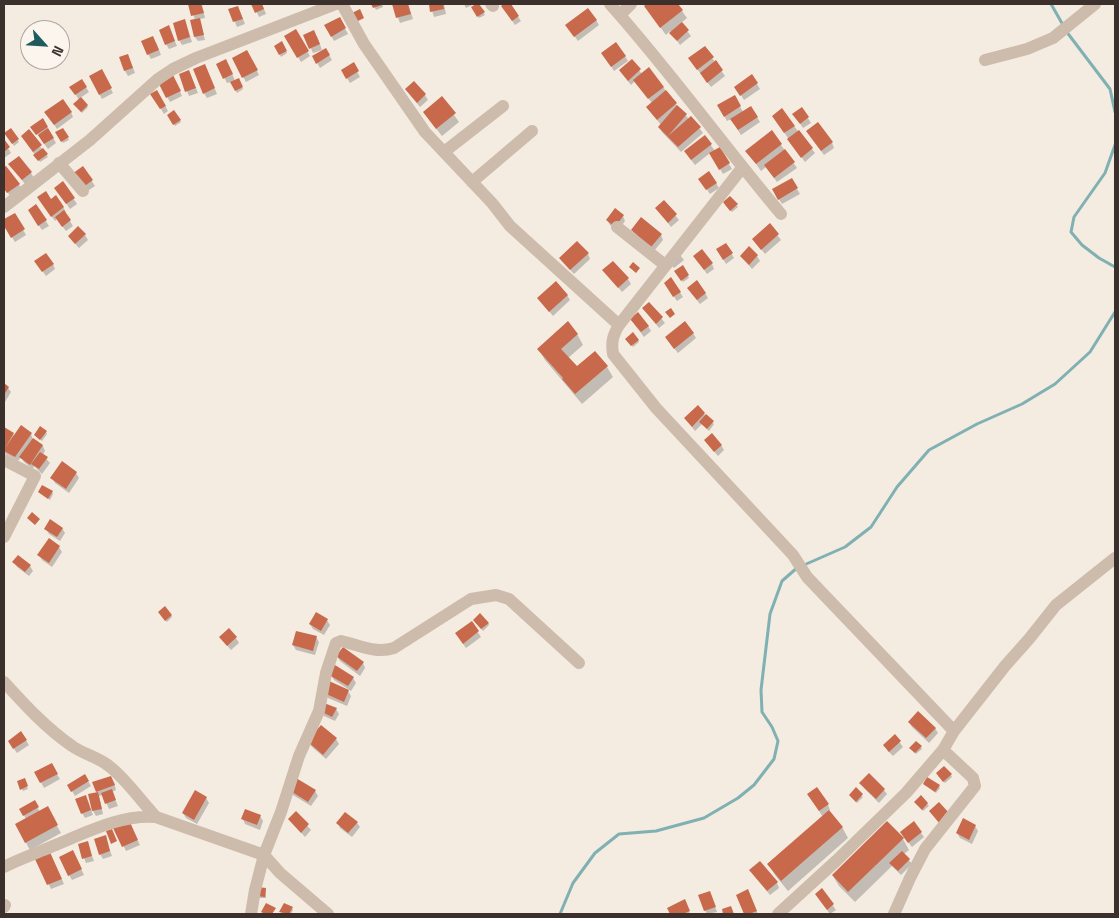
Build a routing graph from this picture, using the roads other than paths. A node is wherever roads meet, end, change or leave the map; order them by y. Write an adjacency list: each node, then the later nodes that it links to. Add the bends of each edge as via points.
1 (336, 4): 11 (street, via 172,69)
2 (342, 4): 10 (street, via 369,51 425,132)
3 (610, 4): 6 (street)
4 (631, 4): 6 (street)
5 (1095, 4): 7 (street, via 1053,38 1027,49)
6 (620, 16): 12 (street)
7 (984, 60)
8 (503, 106): 10 (street)
9 (532, 132): 13 (street)
10 (444, 152): 13 (street)
11 (60, 163): 14 (street); 15 (street)
12 (742, 168): 16 (street); 18 (street)
13 (472, 182): 19 (street, via 510,226)
14 (82, 191)
15 (4, 207)
16 (781, 214)
17 (617, 227): 18 (street)
18 (665, 265): 19 (street)
19 (619, 325): 25 (street, via 611,344 613,354 656,408 793,555 808,577)
20 (4, 460): 21 (street, via 35,476)
21 (4, 537)
22 (1115, 558): 25 (street, via 1056,605)
23 (579, 662): 28 (street, via 510,599 496,595 471,599 394,648 384,651 341,641 336,643 319,711 299,756)
24 (4, 682): 27 (street, via 53,732 74,748 110,766)
25 (954, 731): 26 (street)
26 (943, 750): 32 (street, via 891,808); 33 (street, via 973,778 976,786 925,849)
27 (156, 818): 28 (street); 29 (street, via 130,818 95,829)
28 (264, 856): 30 (street); 31 (street)
29 (4, 867)
30 (251, 914)
31 (328, 914)
32 (778, 914)
33 (894, 914)

